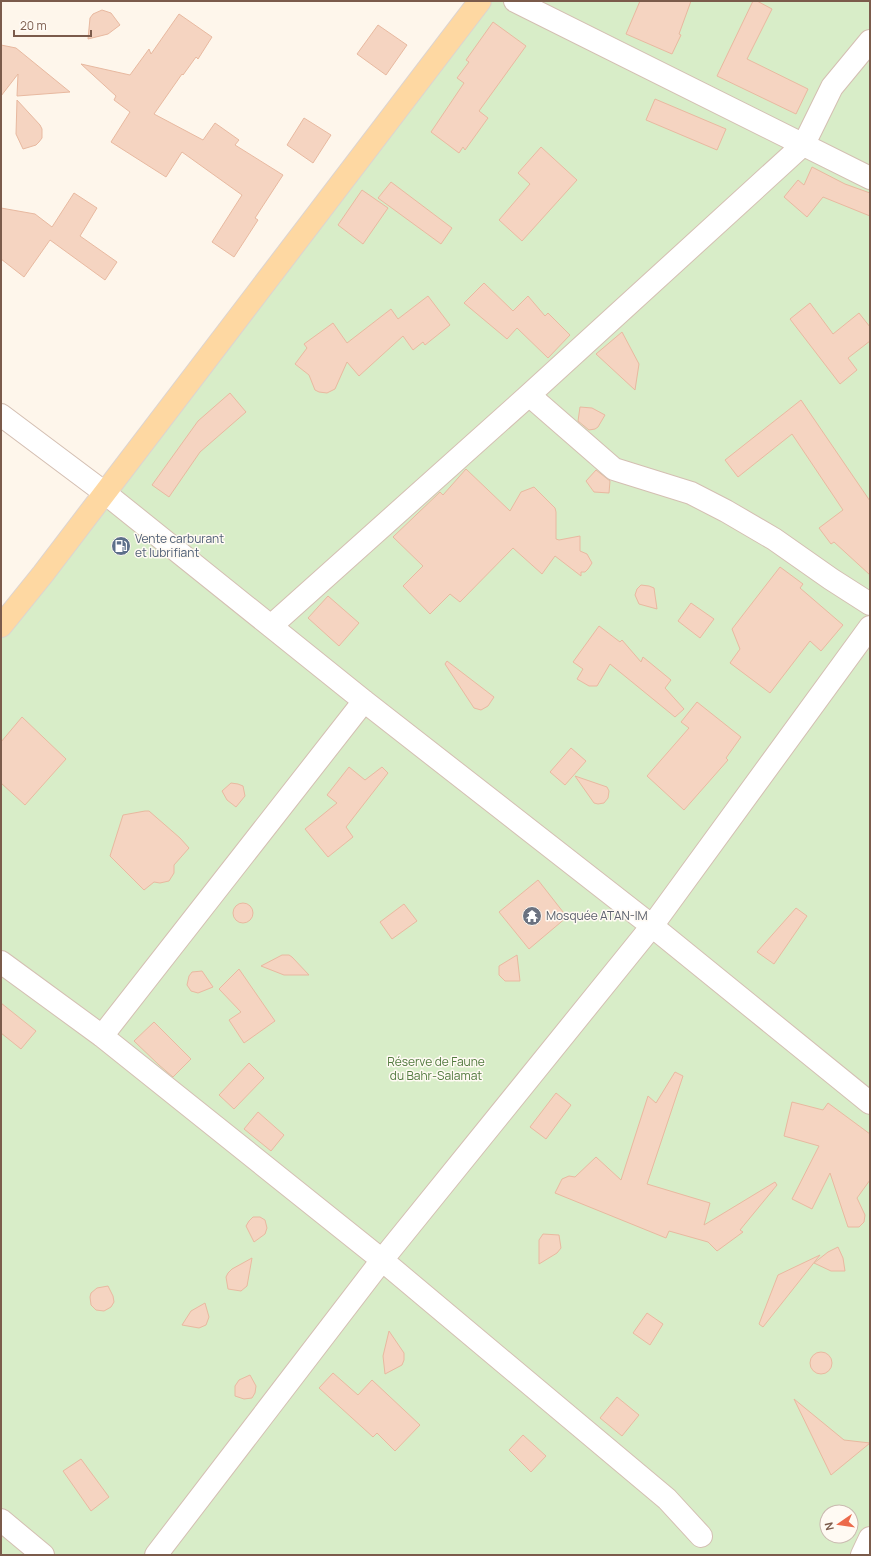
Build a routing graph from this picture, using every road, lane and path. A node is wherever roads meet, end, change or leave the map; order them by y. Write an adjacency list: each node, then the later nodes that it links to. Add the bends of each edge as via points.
1 (480, 1): 8 (main road)
2 (515, 1): 4 (street)
3 (870, 41): 4 (street, via 832,87)
4 (804, 144): 5 (street); 6 (street)
5 (870, 178)
6 (529, 395): 9 (street, via 614,469 691,493 726,511 774,539); 11 (street)
7 (1, 415): 8 (street)
8 (105, 493): 10 (main road); 11 (street)
9 (870, 604)
10 (1, 626)
11 (271, 626): 13 (street)
12 (870, 627): 14 (street)
13 (364, 701): 14 (street); 16 (street)
14 (652, 926): 17 (street); 18 (street)
15 (1, 962): 16 (street)
16 (102, 1036): 18 (street)
17 (870, 1103)
18 (382, 1260): 20 (street, via 667,1499); 23 (street)
19 (1, 1520): 22 (street)
20 (701, 1536)
21 (870, 1538): 24 (street)
22 (43, 1555)
23 (156, 1555)
24 (862, 1555)

